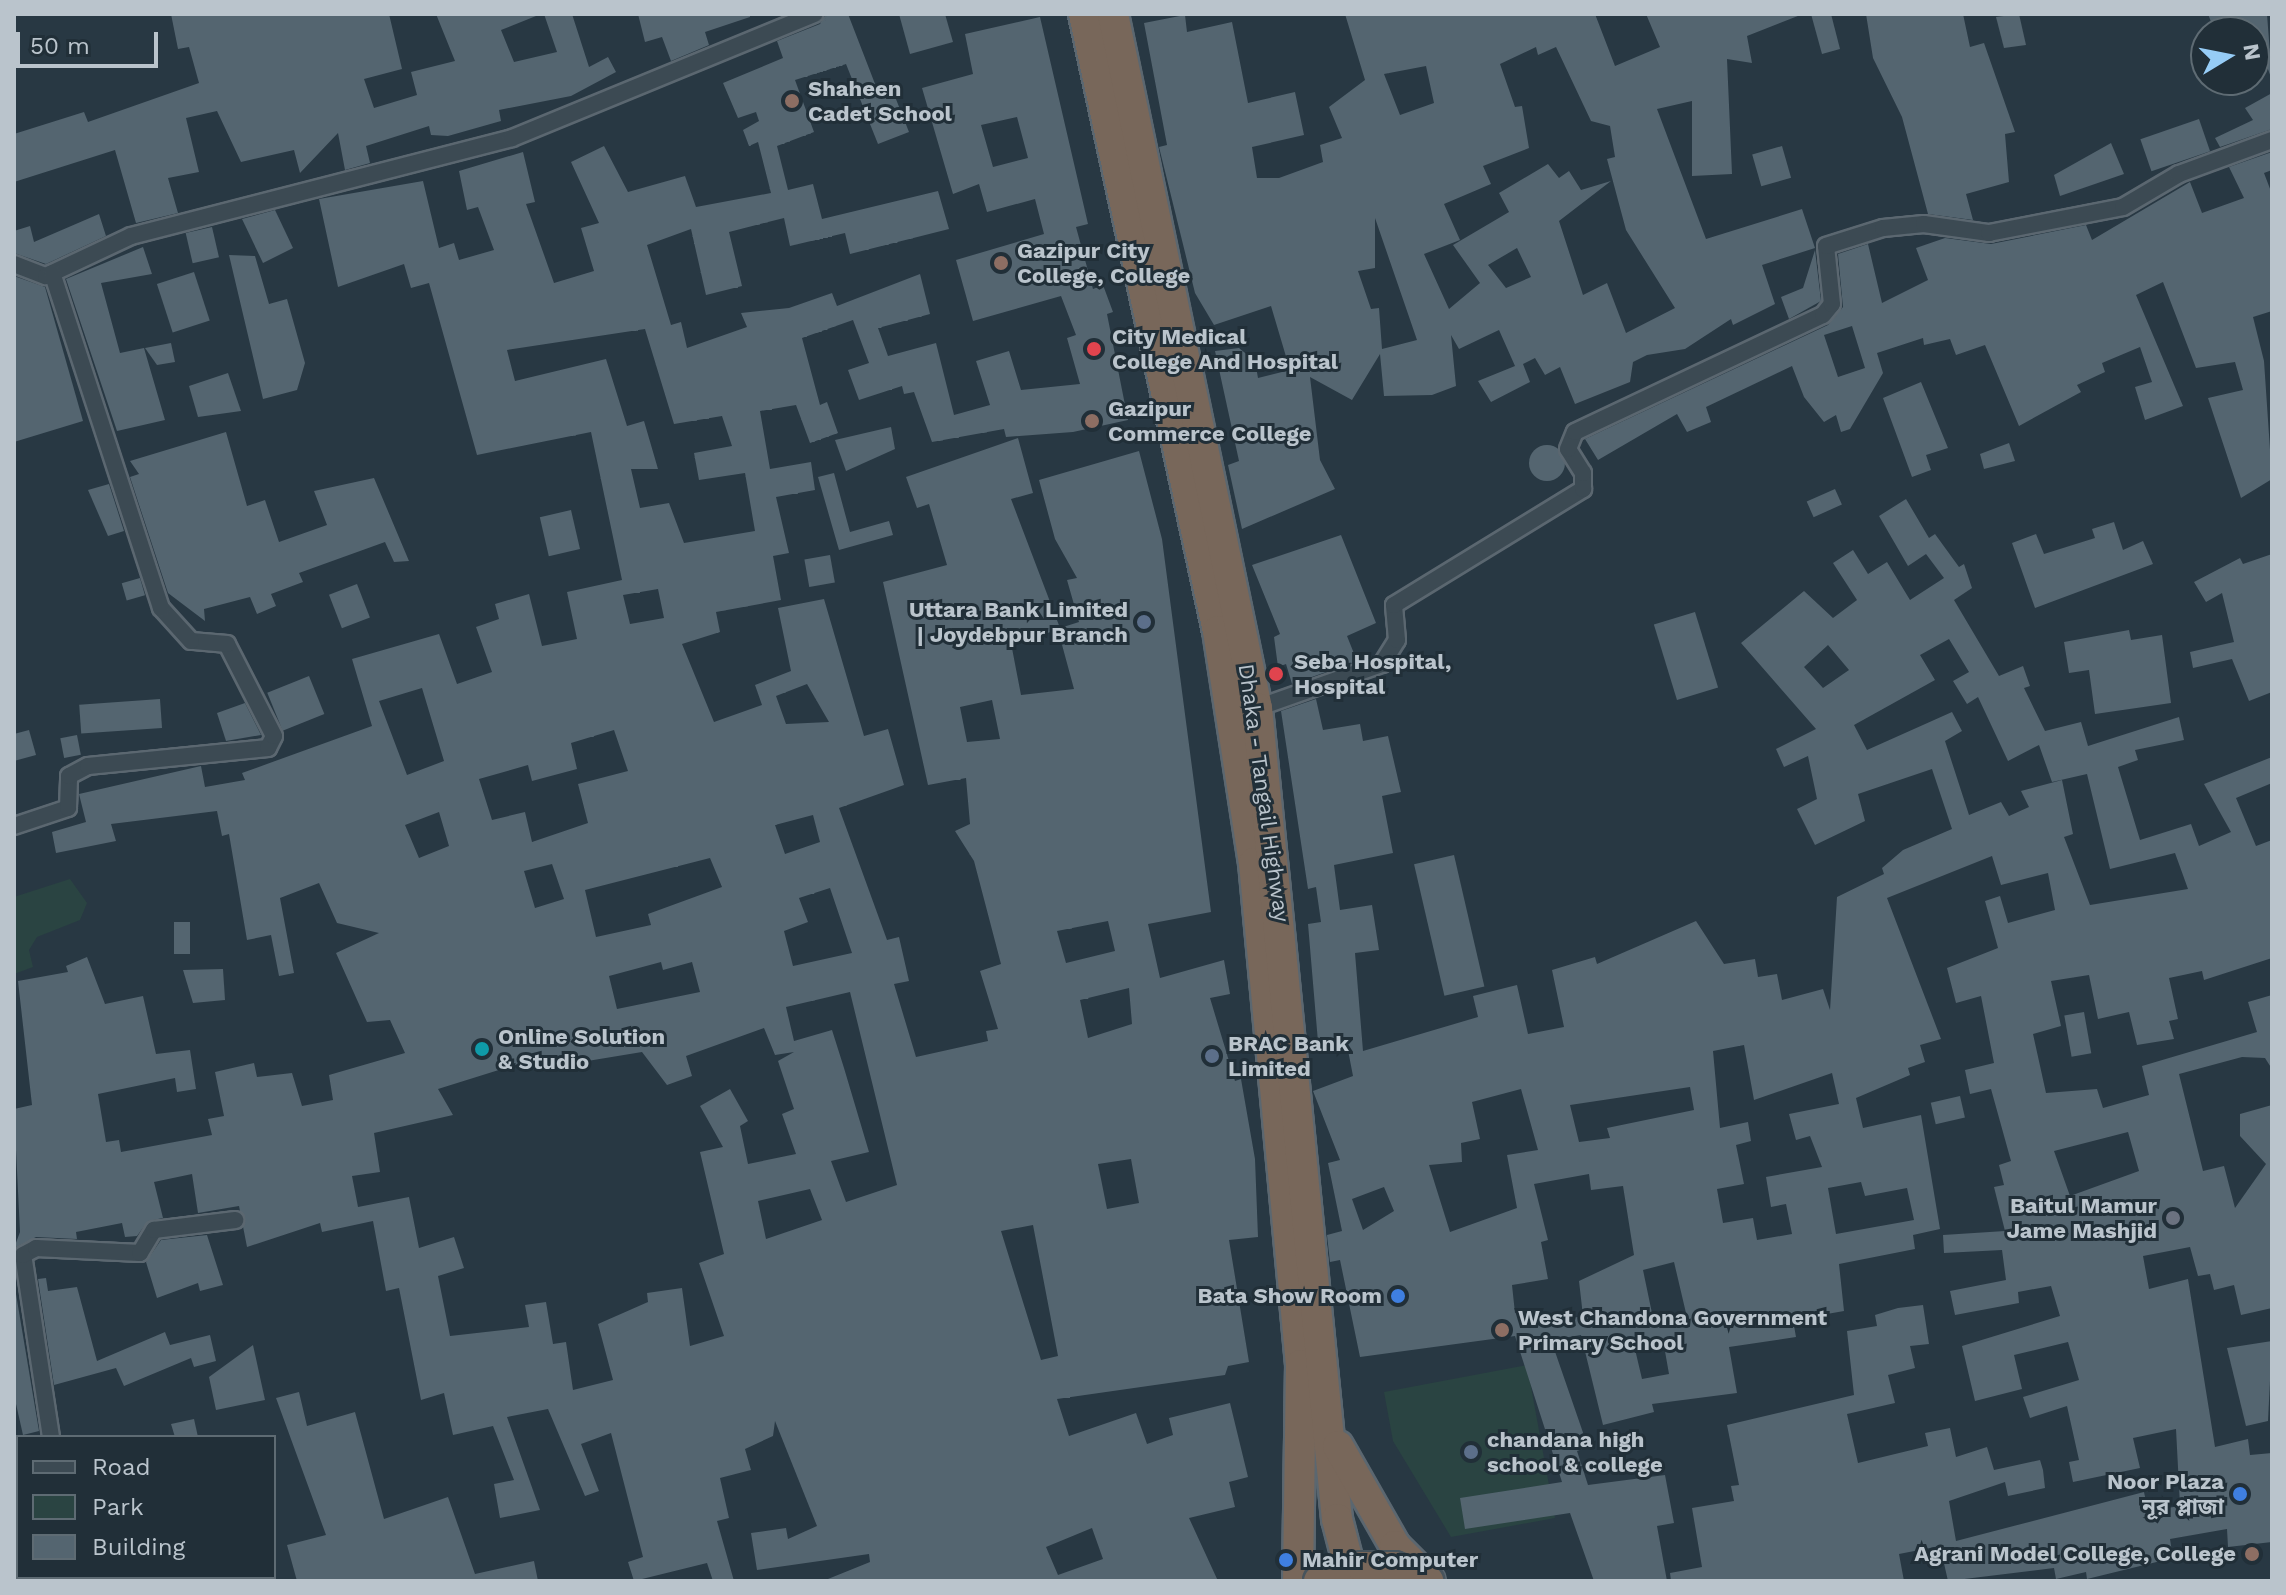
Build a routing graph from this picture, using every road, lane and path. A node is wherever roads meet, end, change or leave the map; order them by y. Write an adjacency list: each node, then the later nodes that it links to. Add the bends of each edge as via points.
1 (815, 14): 6 (street, via 512,138 131,236)
2 (1084, 14): 12 (highway, Dhaka - Tangail Highway, via 1218,631 1254,863 1301,1365)
3 (1113, 14): 7 (highway, Dhaka - Tangail Highway)
4 (2272, 140): 7 (street, via 2179,174 2123,207 1989,233 1924,224 1883,228 1826,246 1832,304 1823,315 1575,432 1568,449 1583,473 1583,489 1394,605 1397,640 1382,664)
5 (14, 264): 6 (street)
6 (52, 273): 8 (street, via 161,608 191,641 227,644 274,736 268,748 88,766 69,776 68,808)
7 (1257, 708): 10 (highway, Dhaka - Tangail Highway)
8 (14, 826)
9 (235, 1220): 11 (street, via 154,1230 140,1253 36,1248 23,1255)
10 (1331, 1430): 14 (highway, Dhaka - Tangail Highway, via 1337,1519); 15 (highway, via 1395,1546)
11 (51, 1435)
12 (1298, 1581)
13 (1319, 1581): 15 (highway, bridge, via 1362,1567 1394,1567)
14 (1353, 1581)
15 (1429, 1581)

